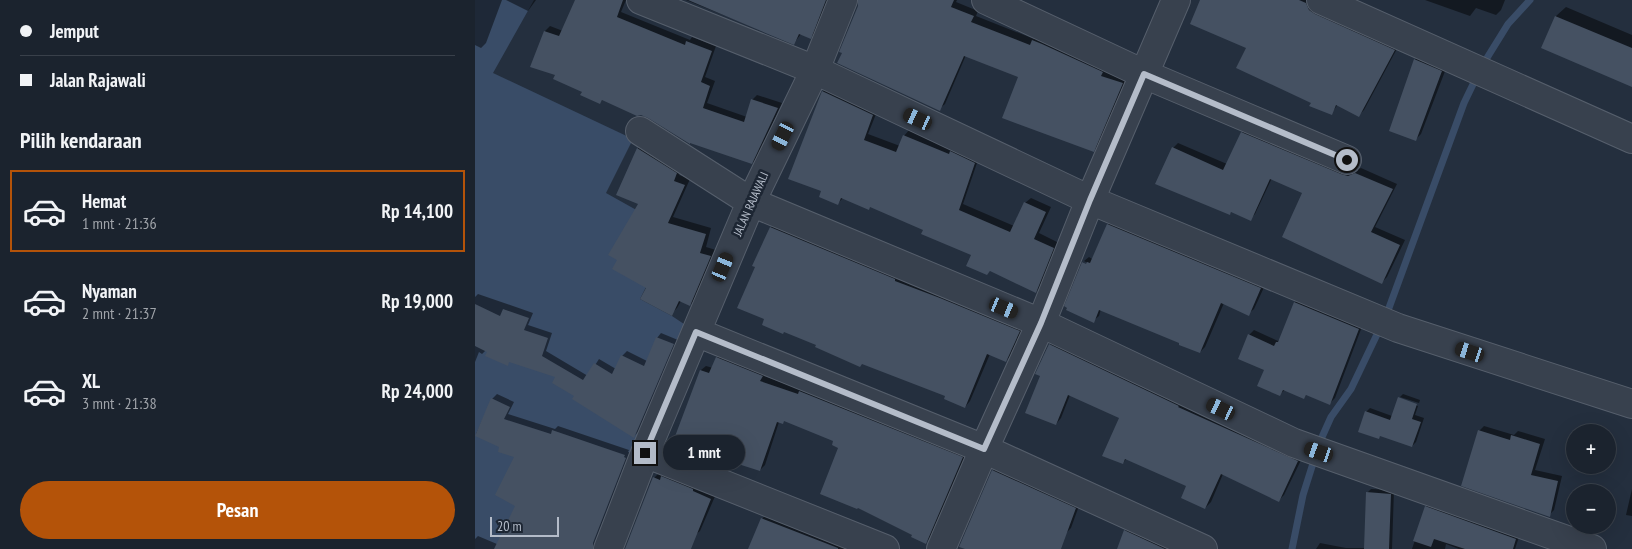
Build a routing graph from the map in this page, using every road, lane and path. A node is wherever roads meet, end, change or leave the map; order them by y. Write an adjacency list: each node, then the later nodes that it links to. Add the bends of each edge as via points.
1 (641, 0): 6 (street)
2 (843, 0): 6 (street, JALAN RAJAWALI)
3 (986, 0): 7 (street)
4 (1176, 0): 7 (street)
5 (1321, 0): 9 (street)
6 (815, 70): 11 (street); 12 (street, JALAN RAJAWALI)
7 (1144, 74): 10 (street); 11 (street)
8 (639, 131): 12 (street)
9 (1632, 140)
10 (1347, 160)
11 (1090, 200): 13 (street); 15 (street, via 1398,328)
12 (751, 202): 13 (street); 14 (street, JALAN RAJAWALI)
13 (1041, 323): 16 (street); 22 (street, via 1294,443)
14 (696, 332): 16 (street); 17 (street, JALAN RAJAWALI)
15 (1632, 404)
16 (984, 449): 20 (street); 21 (street)
17 (645, 453): 18 (street, JALAN RAJAWALI); 19 (street)
18 (608, 549)
19 (885, 549)
20 (941, 549)
21 (1203, 549)
22 (1592, 549)

